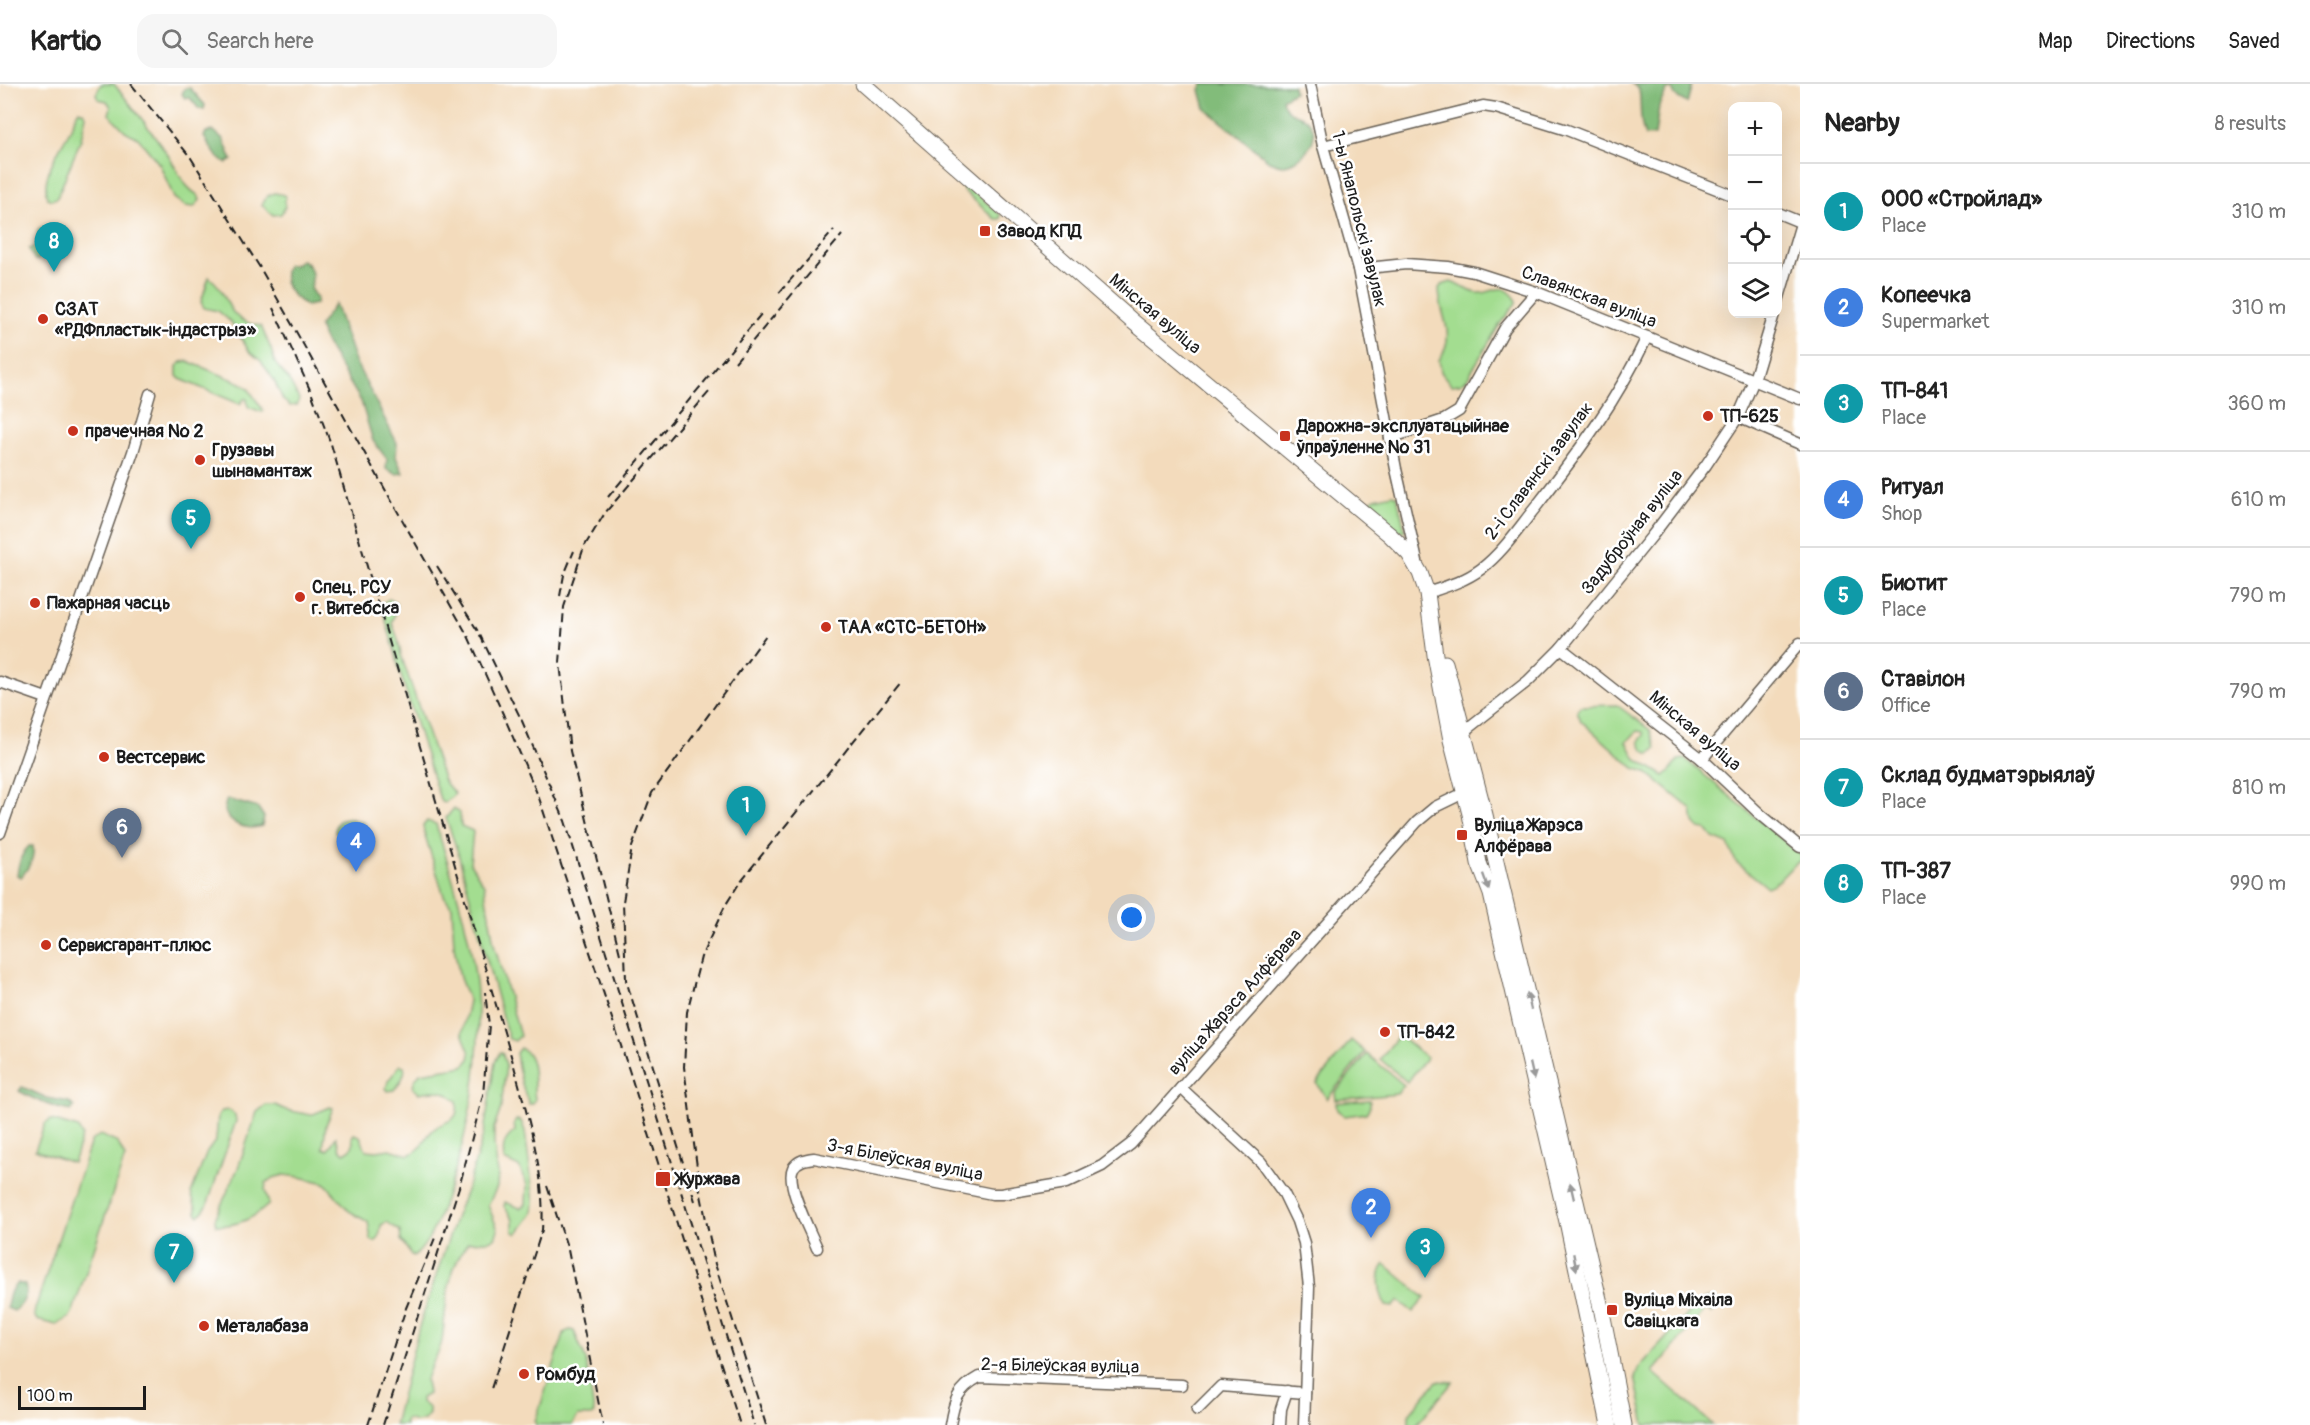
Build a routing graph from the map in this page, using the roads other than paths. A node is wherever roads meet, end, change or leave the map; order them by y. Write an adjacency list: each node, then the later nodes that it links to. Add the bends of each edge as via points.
1 (863, 84): 19 (main road, Мінская вуліца, via 1131,320 1390,535 1409,554)
2 (1310, 84): 3 (street, 1-ы Янапольскі завулак)
3 (1323, 146): 4 (street, via 1483,106 1568,130); 8 (street, 1-ы Янапольскі завулак)
4 (1728, 193)
5 (1782, 215): 6 (street)
6 (1800, 222)
7 (1800, 227): 9 (street)
8 (1358, 269): 10 (street, Славянская вуліца, via 1406,264 1448,267); 17 (street, 1-ы Янапольскі завулак)
9 (1782, 288)
10 (1536, 292): 12 (street, Славянская вуліца); 17 (street, via 1505,328 1459,411)
11 (1773, 318): 13 (street, Задуброўная вуліца)
12 (1647, 337): 13 (street, Славянская вуліца); 20 (street, 2-і Славянскі завулак, via 1629,375 1574,458 1498,554 1479,571)
13 (1754, 380): 15 (street, Славянская вуліца); 16 (street, Задуброўная вуліца)
14 (150, 394): 24 (street)
15 (1800, 399)
16 (1738, 417): 18 (street); 22 (street, Задуброўная вуліца, via 1652,536)
17 (1390, 438): 19 (street, 1-ы Янапольскі завулак)
18 (1800, 444)
19 (1420, 573): 20 (main road, Мінская вуліца)
20 (1427, 593): 25 (main road, Мінская вуліца, via 1450,679)
21 (1800, 643): 26 (street)
22 (1561, 648): 25 (street, Задуброўная вуліца, via 1528,681); 26 (street, Мінская вуліца)
23 (0, 682): 24 (street)
24 (46, 698): 28 (street)
25 (1457, 736): 27 (main road, Мінская вуліца)
26 (1702, 759): 29 (street, Мінская вуліца)
27 (1471, 790): 30 (street, вуліца Жарэса Алфёрава, via 1434,807 1417,822); 33 (main road, Мінская вуліца)
28 (0, 833)
29 (1800, 847)
30 (1181, 1088): 31 (street, вуліца Жарэса Алфёрава, via 1131,1144 1102,1166 1065,1183); 36 (street, via 1261,1162 1298,1221 1309,1287)
31 (992, 1194): 32 (street, 3-я Білеўская вуліца, via 814,1158 802,1160 794,1166 793,1190)
32 (817, 1248)
33 (1606, 1371): 41 (main road); 42 (main road)
34 (1182, 1385): 38 (street, 2-я Білеўская вуліца, via 979,1377 964,1385 953,1407)
35 (1287, 1391): 36 (street); 37 (street, via 1221,1386); 39 (street)
36 (1305, 1393): 40 (street)
37 (1197, 1410)
38 (950, 1425)
39 (1280, 1425)
40 (1304, 1425)
41 (1609, 1425)
42 (1624, 1425)

